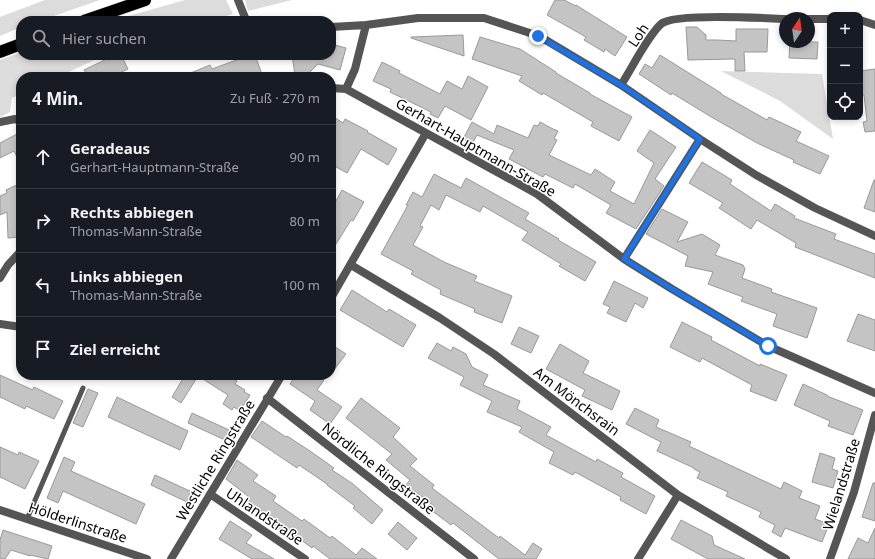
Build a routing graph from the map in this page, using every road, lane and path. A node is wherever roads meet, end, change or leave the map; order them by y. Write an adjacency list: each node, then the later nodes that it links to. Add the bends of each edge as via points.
1 (145, 0): 3 (highway)
2 (238, 0): 4 (street)
3 (99, 16)
4 (244, 16)
5 (779, 19): 14 (street, Loh, via 681,18 662,23)
6 (815, 19): 7 (street)
7 (827, 20)
8 (863, 21): 9 (street)
9 (875, 24)
10 (366, 25): 11 (street); 14 (street, via 418,18 484,18 538,36); 16 (street, via 355,69)
11 (336, 27)
12 (16, 46): 13 (highway)
13 (0, 52)
14 (621, 85): 20 (street)
15 (336, 88): 16 (street, Gerhart-Hauptmann-Straße)
16 (346, 89): 19 (street, Gerhart-Hauptmann-Straße)
17 (16, 120): 18 (street)
18 (0, 122)
19 (426, 132): 23 (street, Gerhart-Hauptmann-Straße, via 537,194); 26 (street)
20 (700, 139): 21 (street, via 797,199); 23 (street)
21 (875, 236)
22 (16, 256): 25 (street)
23 (624, 259): 33 (street, Gerhart-Hauptmann-Straße, via 768,346)
24 (0, 263): 25 (street)
25 (8, 265): 27 (street)
26 (351, 265): 28 (street); 37 (street, Am Mönchsrain, via 440,318 494,354)
27 (0, 278)
28 (336, 290)
29 (0, 324): 30 (street)
30 (16, 326)
31 (279, 380): 34 (street, Westliche Ringstraße)
32 (82, 388): 39 (lane)
33 (875, 393)
34 (267, 398): 36 (street, Westliche Ringstraße); 43 (street, Nördliche Ringstraße)
35 (875, 415): 46 (street, Wielandstraße, via 854,492)
36 (210, 494): 41 (street, Westliche Ringstraße); 42 (street, Uhlandstraße)
37 (678, 495): 44 (street); 45 (street, Am Mönchsrain)
38 (0, 510): 39 (street, Hölderlinstraße)
39 (27, 519): 40 (street, Hölderlinstraße)
40 (147, 559)
41 (171, 559)
42 (305, 559)
43 (474, 559)
44 (638, 559)
45 (786, 559)
46 (830, 559)

